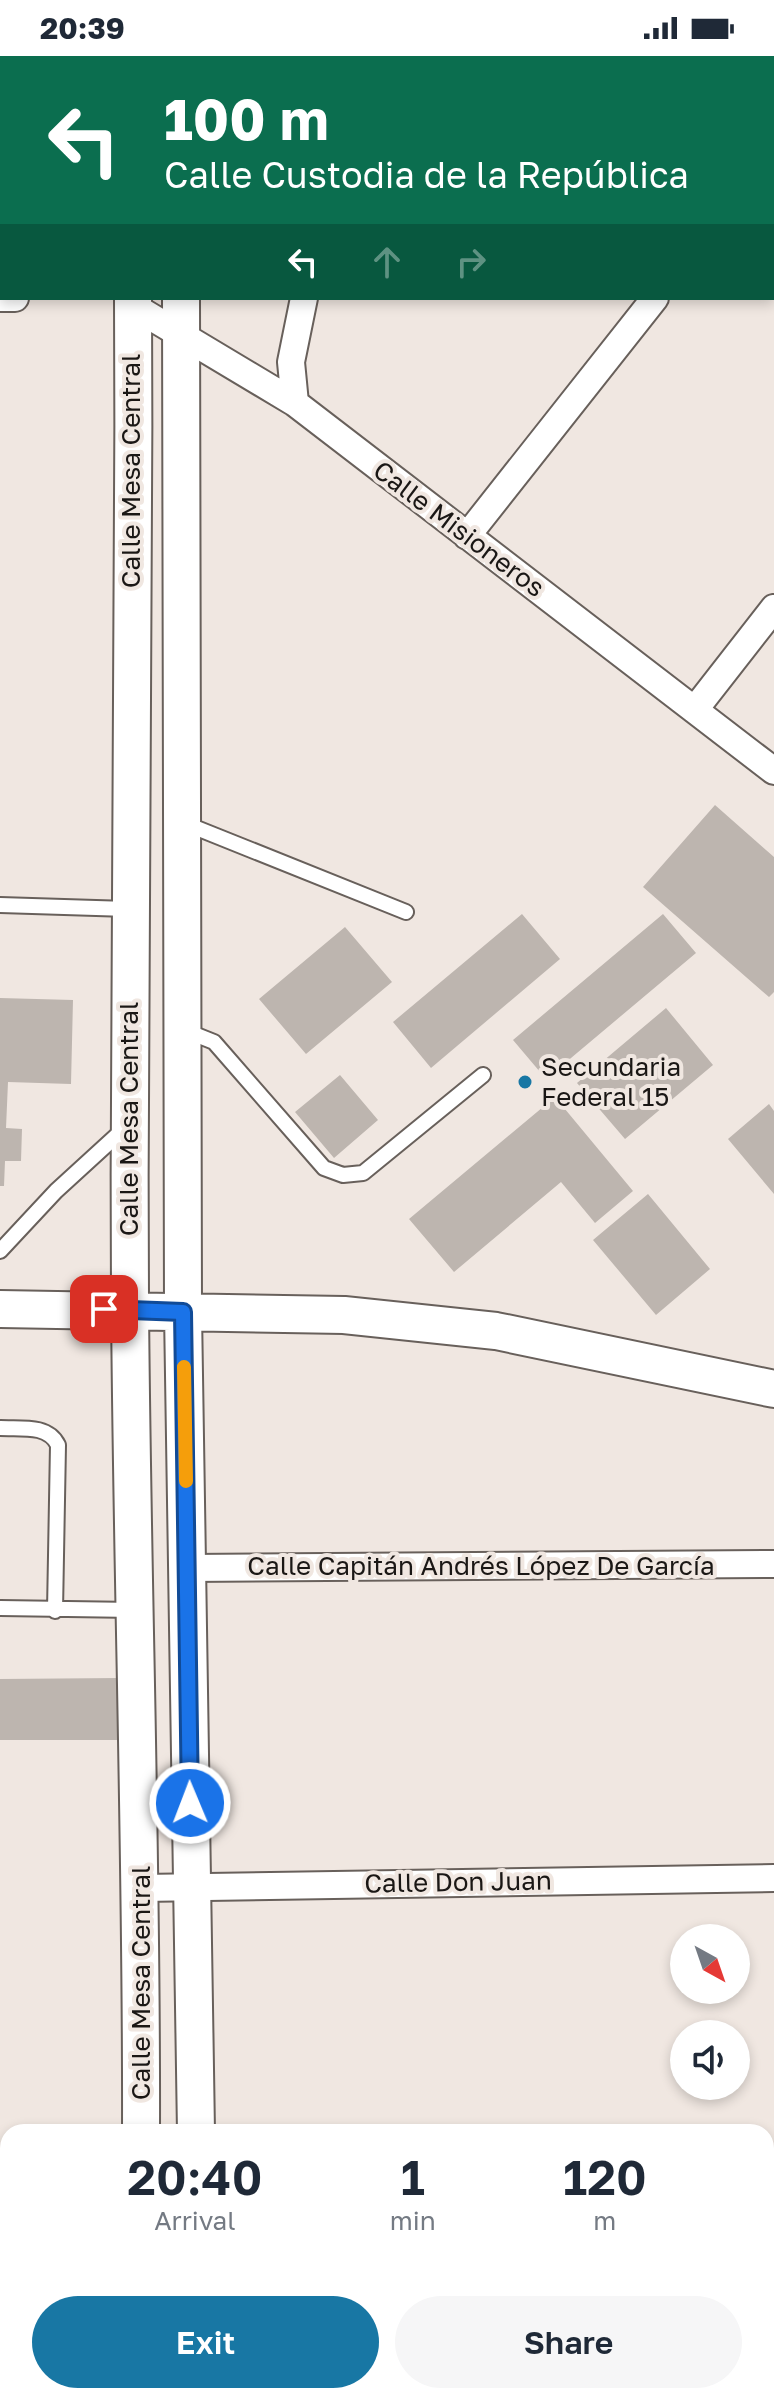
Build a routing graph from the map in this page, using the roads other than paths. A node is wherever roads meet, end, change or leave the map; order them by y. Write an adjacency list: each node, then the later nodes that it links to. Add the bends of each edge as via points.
1 (304, 300): 5 (street, via 291,362)
2 (653, 300): 6 (street)
3 (133, 302): 4 (street, Calle Misioneros); 12 (main road, Calle Mesa Central)
4 (182, 316): 5 (street, Calle Misioneros); 10 (main road, Calle Mesa Central)
5 (295, 403): 6 (street, Calle Misioneros)
6 (467, 536): 8 (street, Calle Misioneros)
7 (774, 608): 8 (street)
8 (696, 708): 9 (street, Calle Misioneros)
9 (774, 771)
10 (184, 823): 13 (lane); 14 (main road, Calle Mesa Central)
11 (0, 905): 12 (lane)
12 (128, 909): 16 (main road, Calle Mesa Central)
13 (406, 912)
14 (183, 1030): 15 (lane, via 214,1042 324,1168 343,1175 363,1173); 20 (main road, Calle Mesa Central)
15 (483, 1075)
16 (129, 1124): 17 (lane); 19 (main road, Calle Mesa Central)
17 (0, 1251)
18 (0, 1309): 19 (main road)
19 (130, 1309): 20 (main road); 26 (main road, Calle Mesa Central)
20 (183, 1312): 21 (main road, via 344,1315 496,1331); 24 (main road, Calle Mesa Central)
21 (774, 1389)
22 (0, 1428): 27 (lane, via 42,1430 58,1445)
23 (774, 1564): 24 (street, Calle Capitán Andrés López De García)
24 (188, 1568): 29 (main road, Calle Mesa Central)
25 (0, 1608): 27 (lane)
26 (135, 1610): 27 (lane); 30 (main road, Calle Mesa Central)
27 (55, 1611)
28 (774, 1878): 29 (street, Calle Don Juan)
29 (192, 1885): 30 (street, Calle Don Juan); 32 (main road, Calle Mesa Central)
30 (142, 1888): 31 (main road, Calle Mesa Central)
31 (141, 2124)
32 (196, 2124)

